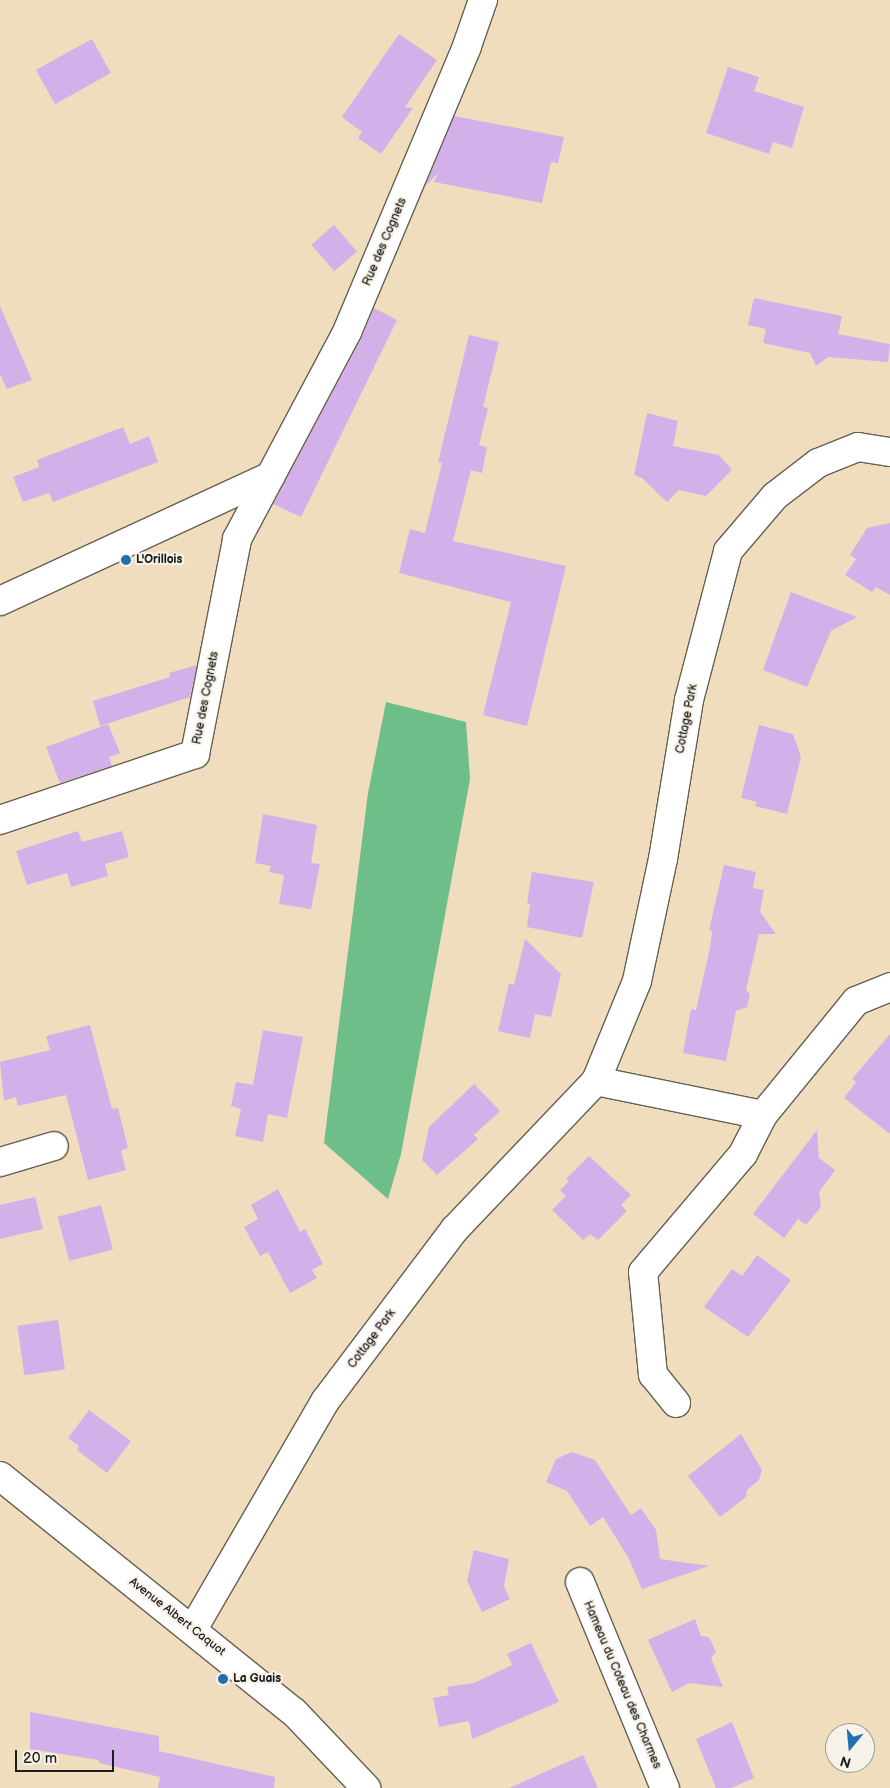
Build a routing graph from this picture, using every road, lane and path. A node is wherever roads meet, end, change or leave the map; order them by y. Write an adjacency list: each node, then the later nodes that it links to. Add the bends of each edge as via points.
1 (483, 0): 3 (street, Rue des Cognets, via 467,46 347,332)
2 (890, 452): 7 (street, Cottage Park, via 858,447 818,463 775,496 728,551 688,700 663,859 637,981)
3 (271, 476): 4 (street); 5 (street, Rue des Cognets, via 237,539 195,754)
4 (0, 601)
5 (0, 820)
6 (890, 987): 8 (street, via 856,1000)
7 (596, 1081): 8 (street); 14 (street, Cottage Park, via 455,1229 326,1400)
8 (763, 1115): 11 (street, via 743,1154 643,1272 653,1375)
9 (54, 1146): 10 (street)
10 (0, 1162)
11 (676, 1403)
12 (0, 1476): 14 (street, Avenue Albert Caquot)
13 (580, 1582): 16 (street, Hameau du Coteau des Charmes)
14 (193, 1629): 15 (street, Avenue Albert Caquot, via 294,1712)
15 (366, 1788)
16 (665, 1788)

